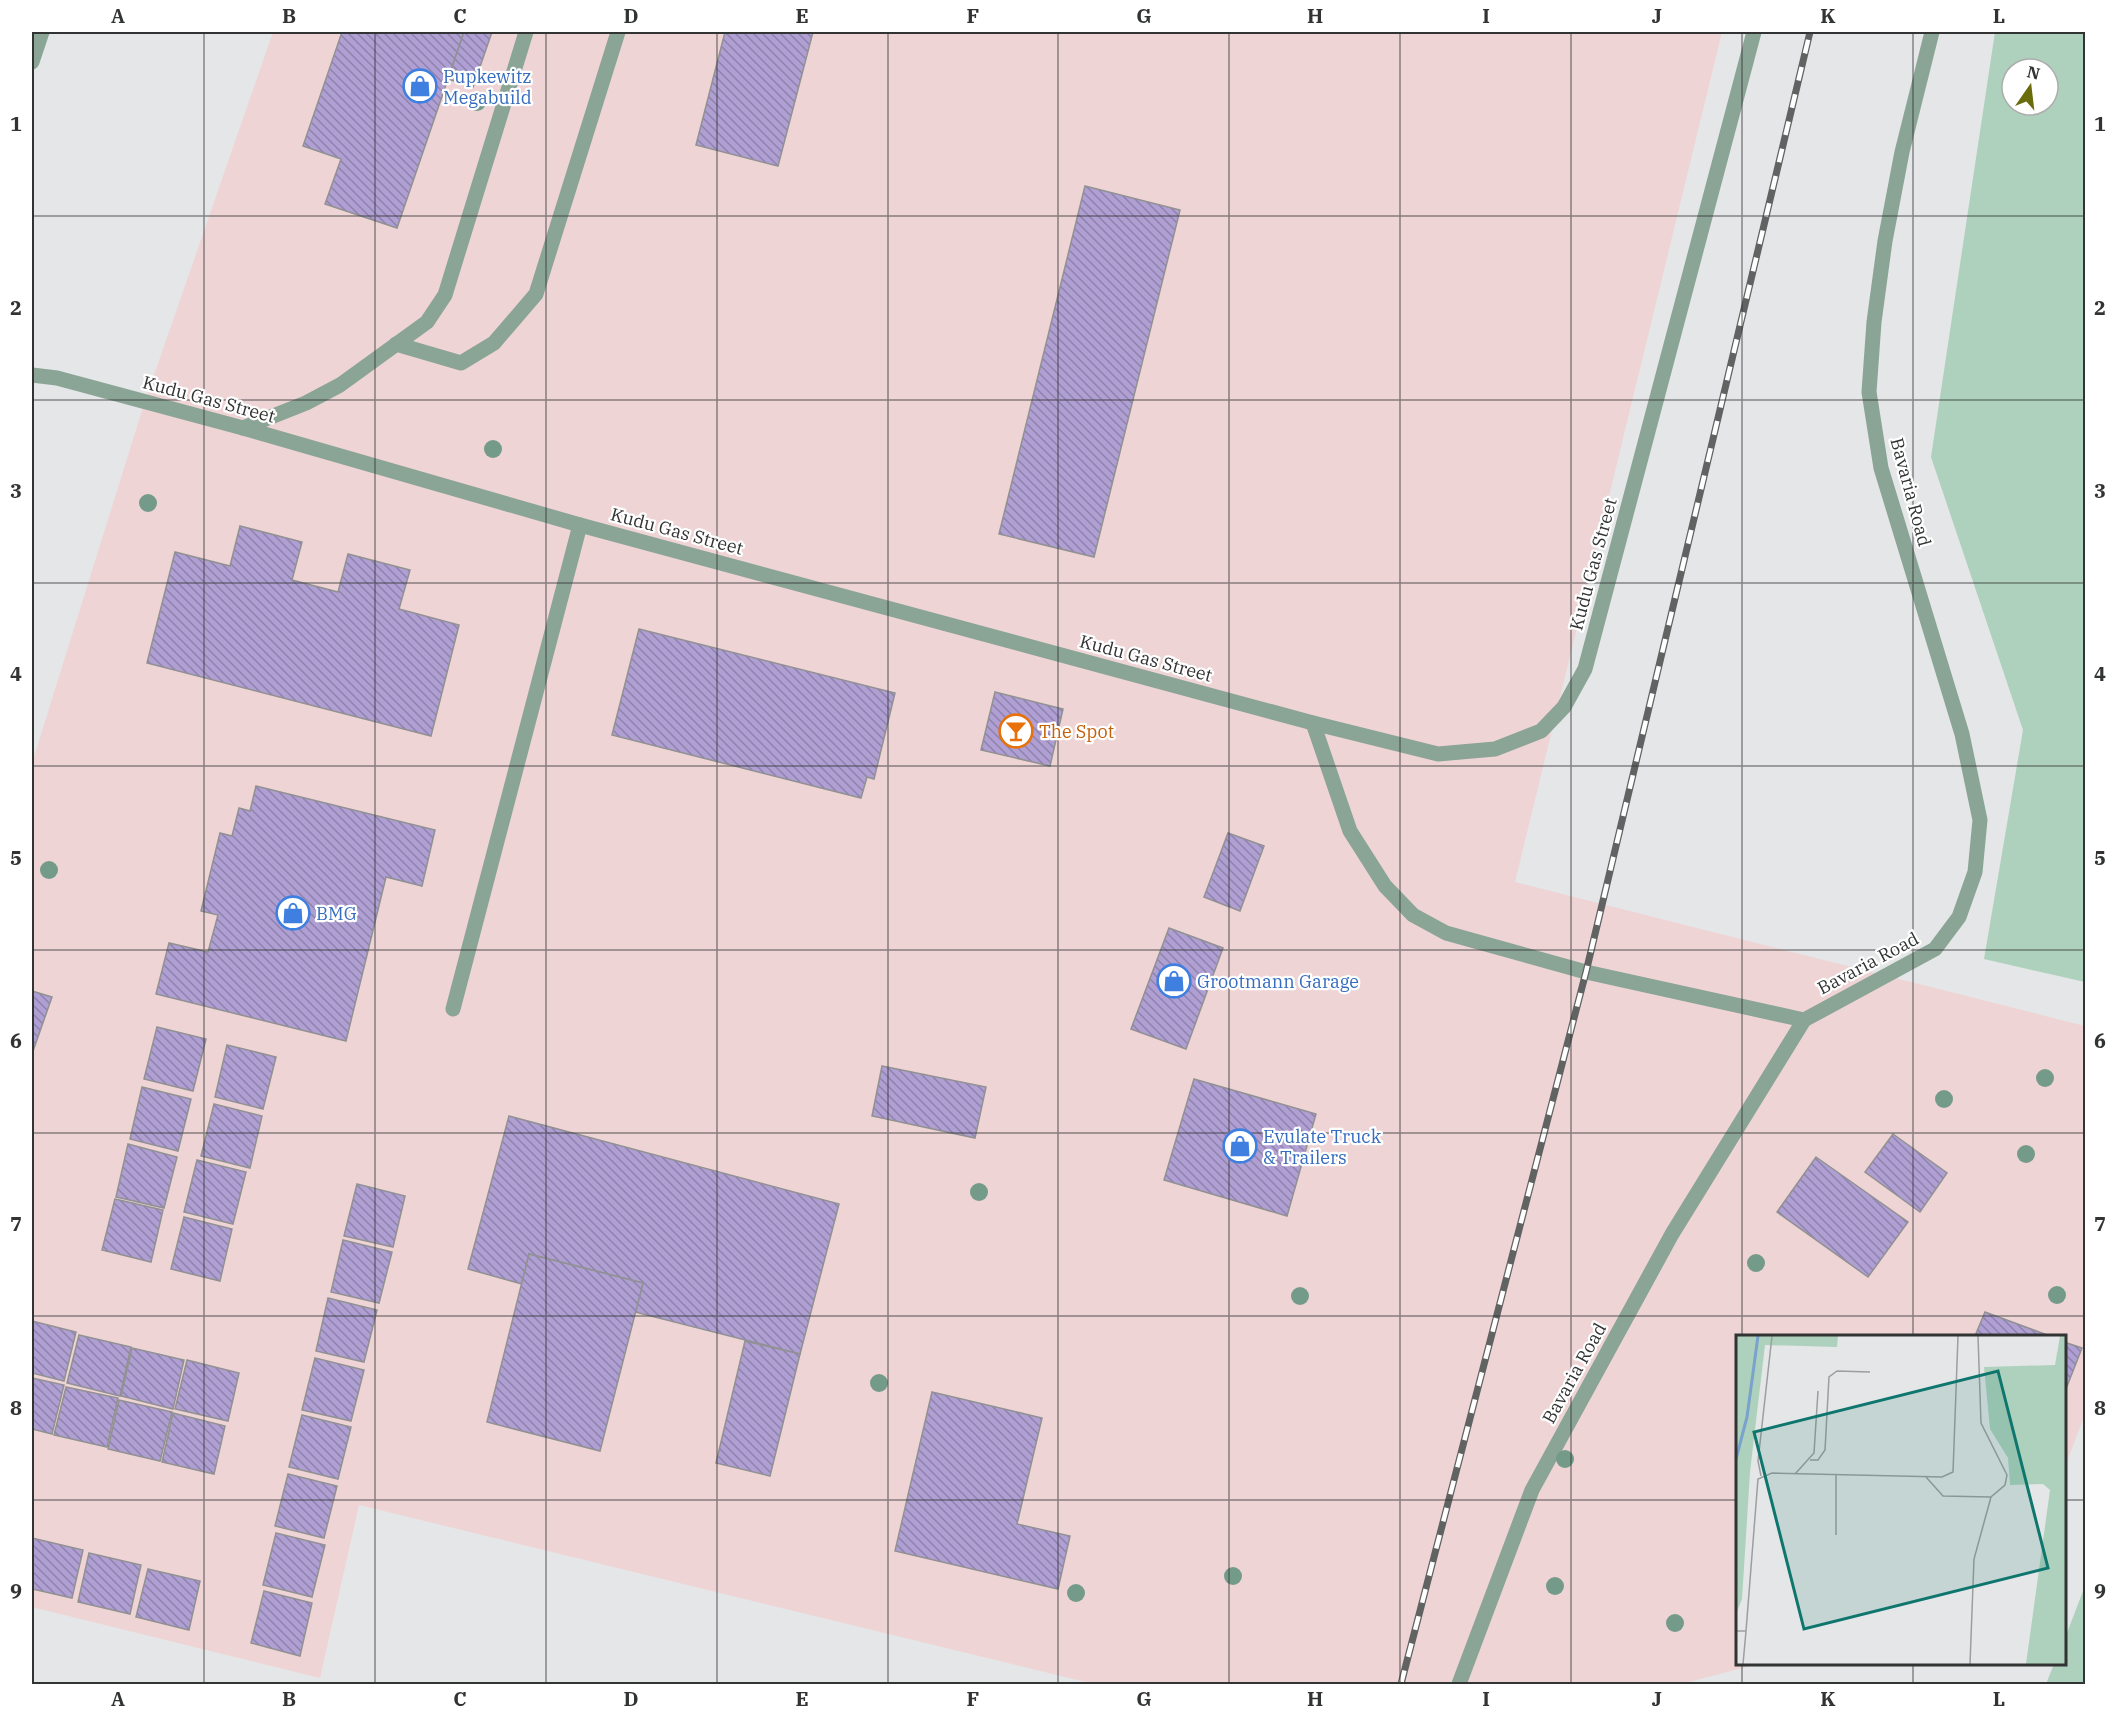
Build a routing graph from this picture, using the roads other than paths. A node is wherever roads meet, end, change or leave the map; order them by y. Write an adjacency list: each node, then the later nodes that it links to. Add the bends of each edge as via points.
1 (42, 32): 6 (street)
2 (526, 32): 7 (street, via 445,295 427,322)
3 (618, 32): 7 (street, via 536,294 494,342 461,363)
4 (1754, 32): 11 (street, Kudu Gas Street, via 1585,669 1564,706 1541,731 1495,749 1438,754)
5 (1932, 32): 13 (street, Bavaria Road, via 1885,241 1869,392 1881,468 1962,734 1980,820 1974,872 1959,917 1935,949)
6 (32, 62)
7 (396, 344): 9 (street, via 340,385)
8 (32, 375): 9 (street, Kudu Gas Street, via 57,378)
9 (243, 428): 10 (street, Kudu Gas Street)
10 (580, 525): 11 (street, Kudu Gas Street); 12 (street)
11 (1313, 723): 13 (street, via 1350,831 1385,886 1413,915 1446,933 1586,972)
12 (453, 1009)
13 (1804, 1020): 14 (street, Bavaria Road, via 1672,1234 1532,1490)
14 (1459, 1684)

